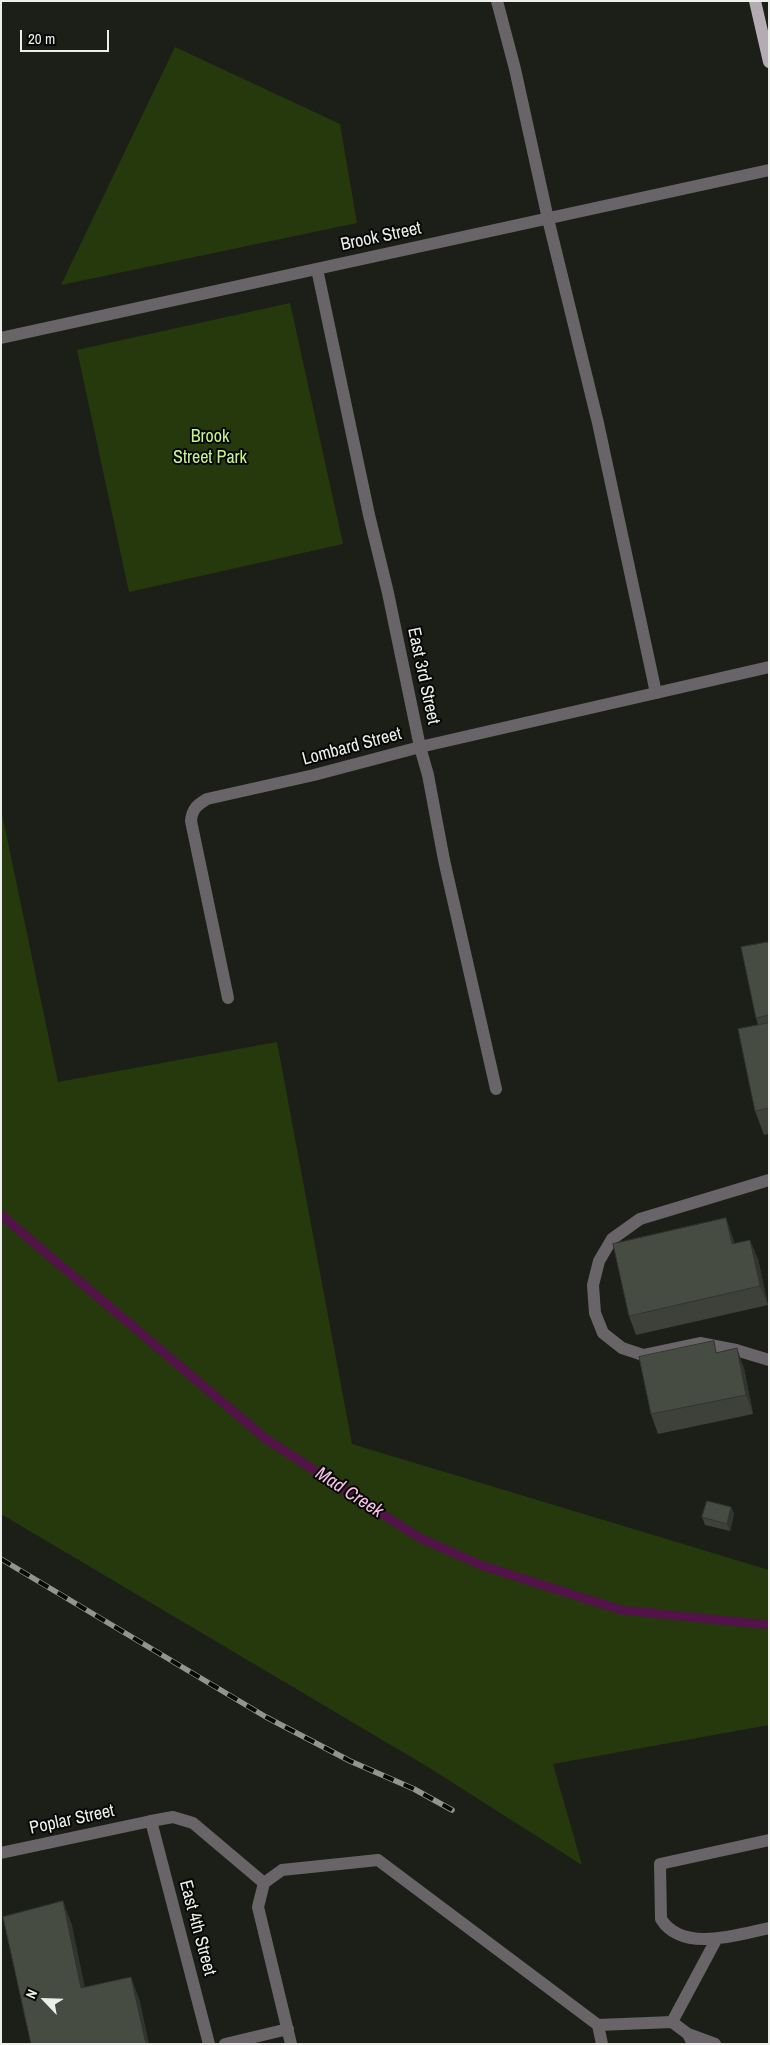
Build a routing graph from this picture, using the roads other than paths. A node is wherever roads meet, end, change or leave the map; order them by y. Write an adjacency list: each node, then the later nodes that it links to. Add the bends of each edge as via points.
1 (496, 1): 5 (street, via 515,69)
2 (755, 1): 3 (main road)
3 (769, 62)
4 (769, 170): 5 (street, Brook Street)
5 (548, 219): 6 (street, Brook Street); 9 (street, via 598,423)
6 (317, 269): 7 (street, Brook Street); 10 (street, East 3rd Street)
7 (1, 338)
8 (769, 667): 9 (street, Lombard Street)
9 (656, 693): 10 (street, Lombard Street)
10 (420, 747): 11 (street, Lombard Street, via 207,799 197,805 191,821); 12 (street, East 3rd Street)
11 (228, 998)
12 (496, 1089)
13 (769, 1180): 14 (street, via 640,1219 612,1239 598,1261 593,1285 595,1313 603,1333 622,1348 643,1355 700,1343)
14 (769, 1360)
15 (151, 1821): 17 (street, Poplar Street); 18 (street, Poplar Street, via 173,1817 193,1823); 25 (street, East 4th Street)
16 (769, 1840): 20 (street, via 660,1864 661,1919 665,1925 677,1935)
17 (1, 1853)
18 (264, 1883): 22 (street, via 282,1870 378,1860); 23 (street, via 258,1907)
19 (769, 1928): 20 (street)
20 (716, 1940): 21 (street)
21 (672, 2022): 22 (street); 24 (street)
22 (598, 2025): 28 (street)
23 (288, 2029): 26 (street); 27 (street)
24 (691, 2039): 29 (street)
25 (209, 2044)
26 (225, 2044)
27 (291, 2044)
28 (602, 2044)
29 (715, 2044)

